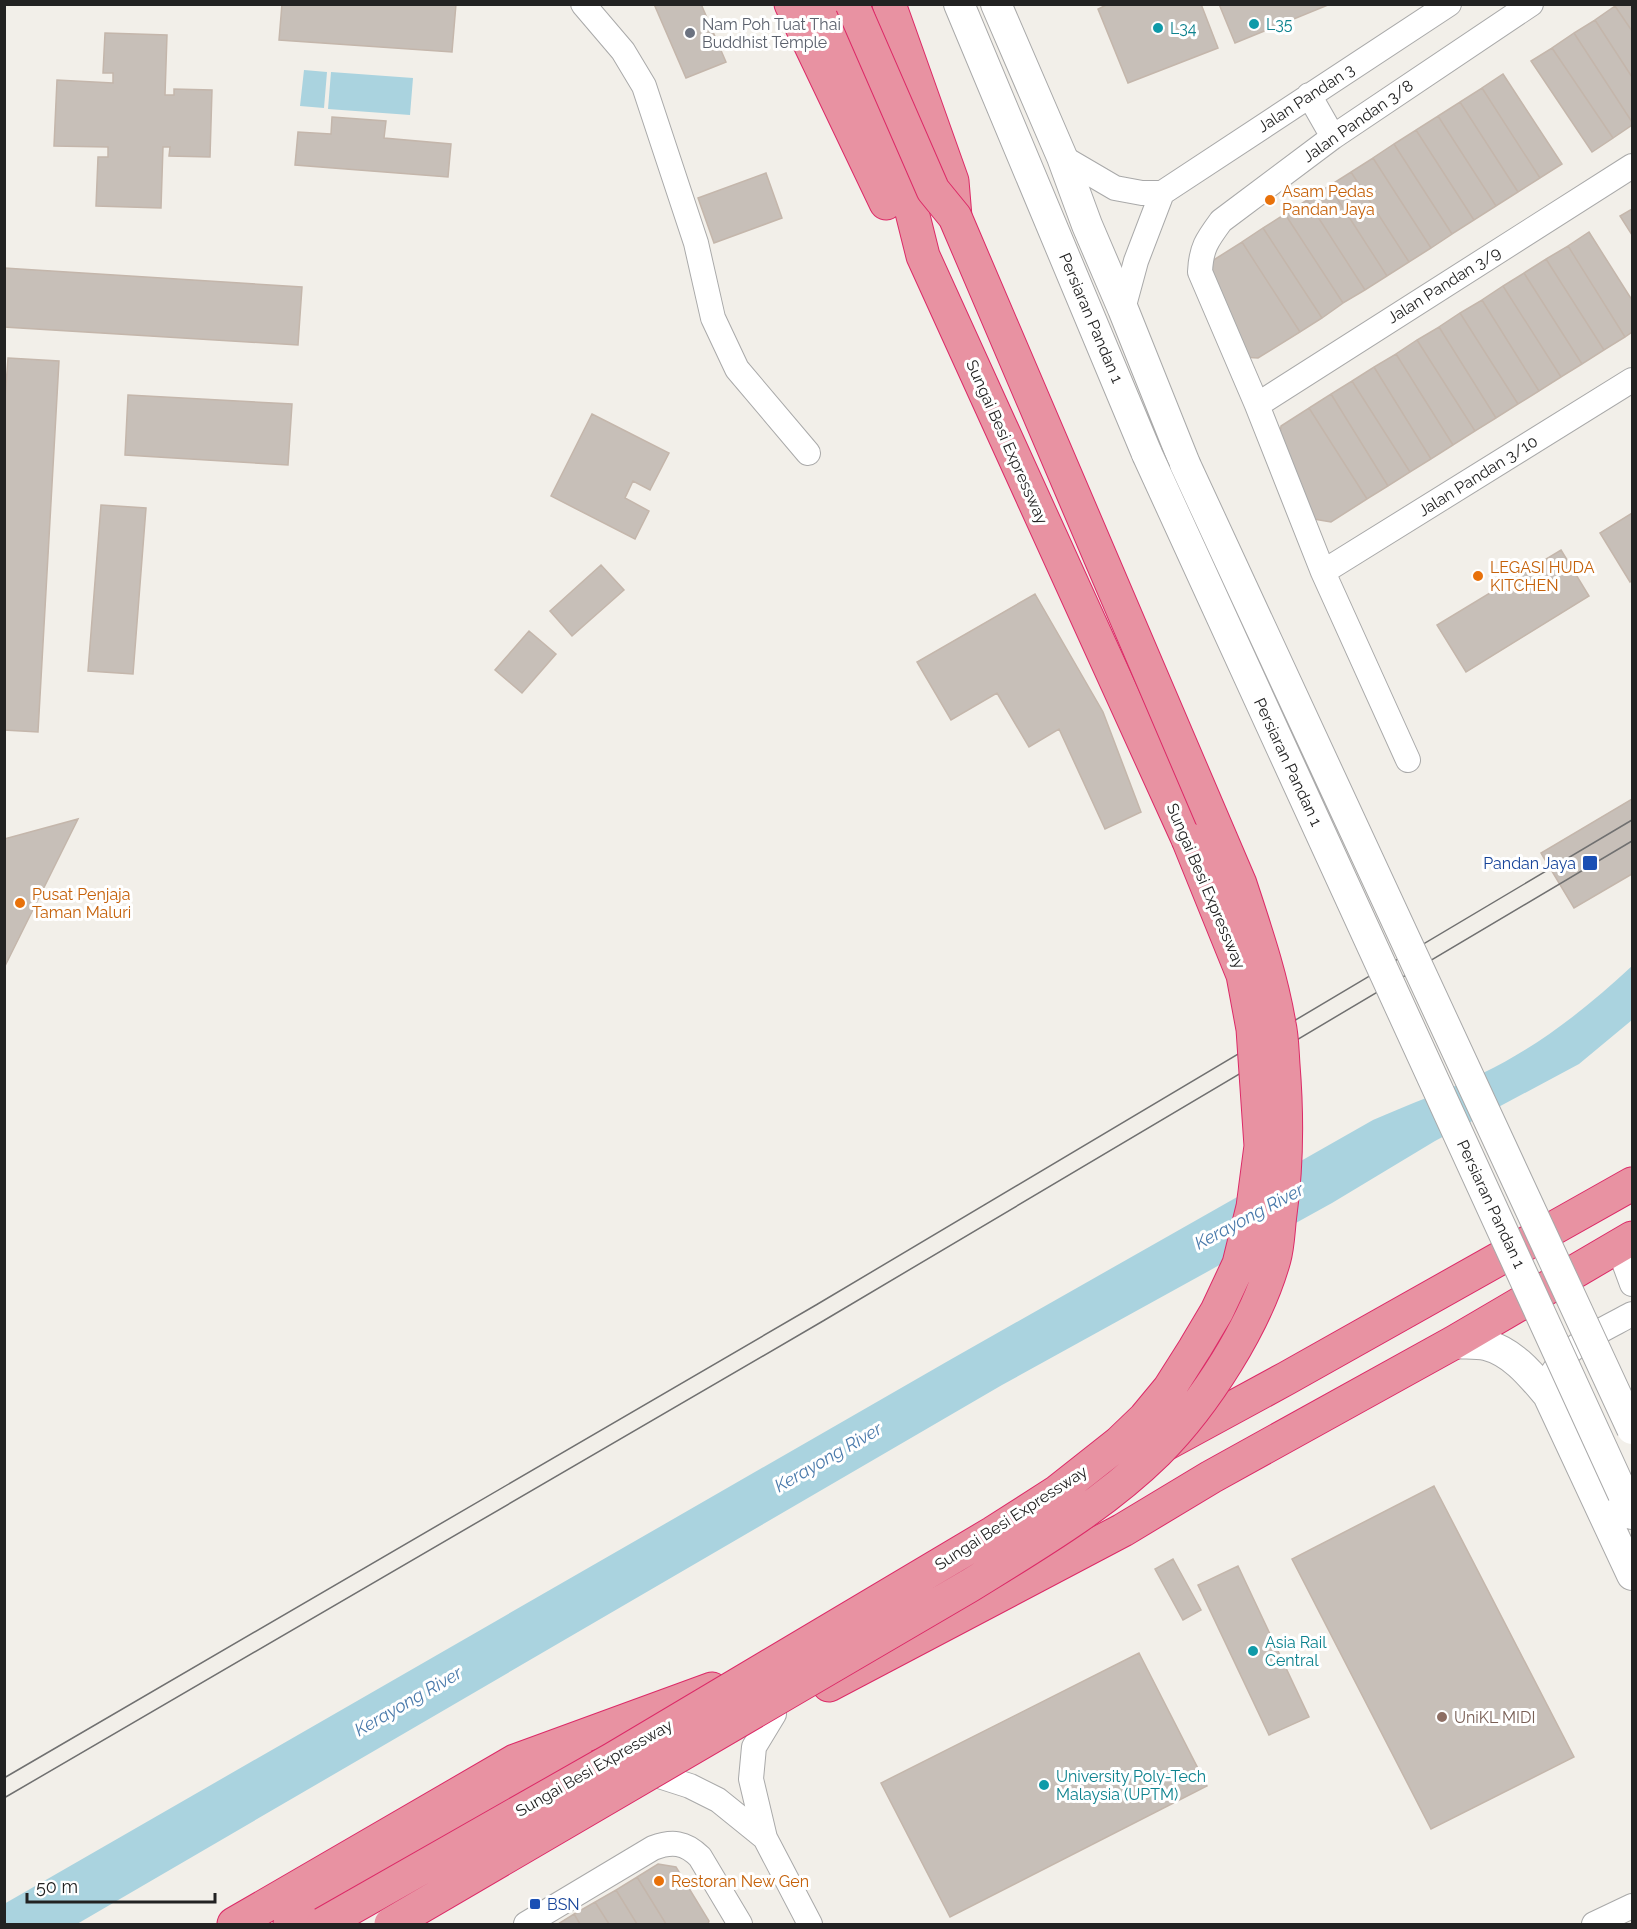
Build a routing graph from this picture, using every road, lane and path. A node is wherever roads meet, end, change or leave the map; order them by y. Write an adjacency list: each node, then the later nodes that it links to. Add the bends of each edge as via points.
1 (583, 4): 20 (street, via 623,51 644,86 696,243 713,318 737,369)
2 (791, 4): 16 (highway, via 891,213)
3 (824, 4): 16 (highway, Sungai Besi Expressway, via 910,204)
4 (852, 4): 15 (highway, Sungai Besi Expressway, bridge, via 933,190)
5 (959, 4): 30 (street, Persiaran Pandan 1, bridge, via 1147,454)
6 (996, 4): 12 (street, Persiaran Pandan 1)
7 (1449, 4): 10 (street, Jalan Pandan 3)
8 (1531, 4): 11 (street, Jalan Pandan 3/8)
9 (892, 12): 15 (highway, via 952,181)
10 (1310, 95): 11 (street); 14 (street, Jalan Pandan 3)
11 (1333, 137): 19 (street, Jalan Pandan 3/8, via 1221,221 1201,255 1200,272)
12 (1062, 157): 14 (street, via 1115,188); 17 (street, Persiaran Pandan 1)
13 (1632, 166): 19 (street, Jalan Pandan 3/9)
14 (1162, 193): 17 (street)
15 (955, 217): 40 (highway, Sungai Besi Expressway, bridge, via 1240,884 1265,961 1280,1025 1286,1099 1286,1172 1275,1258 1253,1315 1220,1373 1158,1451 1100,1502 969,1586)
16 (923, 256): 39 (highway, Sungai Besi Expressway, bridge, via 1188,839 1243,975 1253,1029 1261,1146 1253,1208 1239,1264 1217,1311 1169,1389 1119,1443 1057,1492 613,1759)
17 (1123, 309): 29 (street, Persiaran Pandan 1, bridge, via 1185,464)
18 (1632, 380): 21 (street, Jalan Pandan 3/10)
19 (1257, 405): 21 (street)
20 (808, 453)
21 (1323, 572): 22 (street)
22 (1408, 760)
23 (1632, 1184): 32 (highway, via 1287,1378)
24 (1625, 1242): 25 (street); 27 (highway)
25 (1632, 1284)
26 (1632, 1314): 28 (street, via 1574,1346 1553,1371)
27 (1453, 1344): 28 (street, via 1484,1345 1508,1354); 33 (highway, via 1123,1530)
28 (1548, 1395): 31 (street)
29 (1632, 1429)
30 (1628, 1504)
31 (1632, 1575)
32 (712, 1689): 37 (highway, via 515,1761); 38 (highway, via 522,1791)
33 (774, 1714): 34 (highway); 35 (street, via 754,1747 750,1779)
34 (659, 1776): 35 (street, via 718,1800); 41 (highway)
35 (765, 1838): 44 (street)
36 (1632, 1906): 45 (street)
37 (234, 1924)
38 (290, 1924)
39 (322, 1924)
40 (391, 1924)
41 (399, 1924)
42 (526, 1924): 43 (street, via 666,1843 680,1843 700,1857)
43 (740, 1924)
44 (810, 1924)
45 (1594, 1924)

